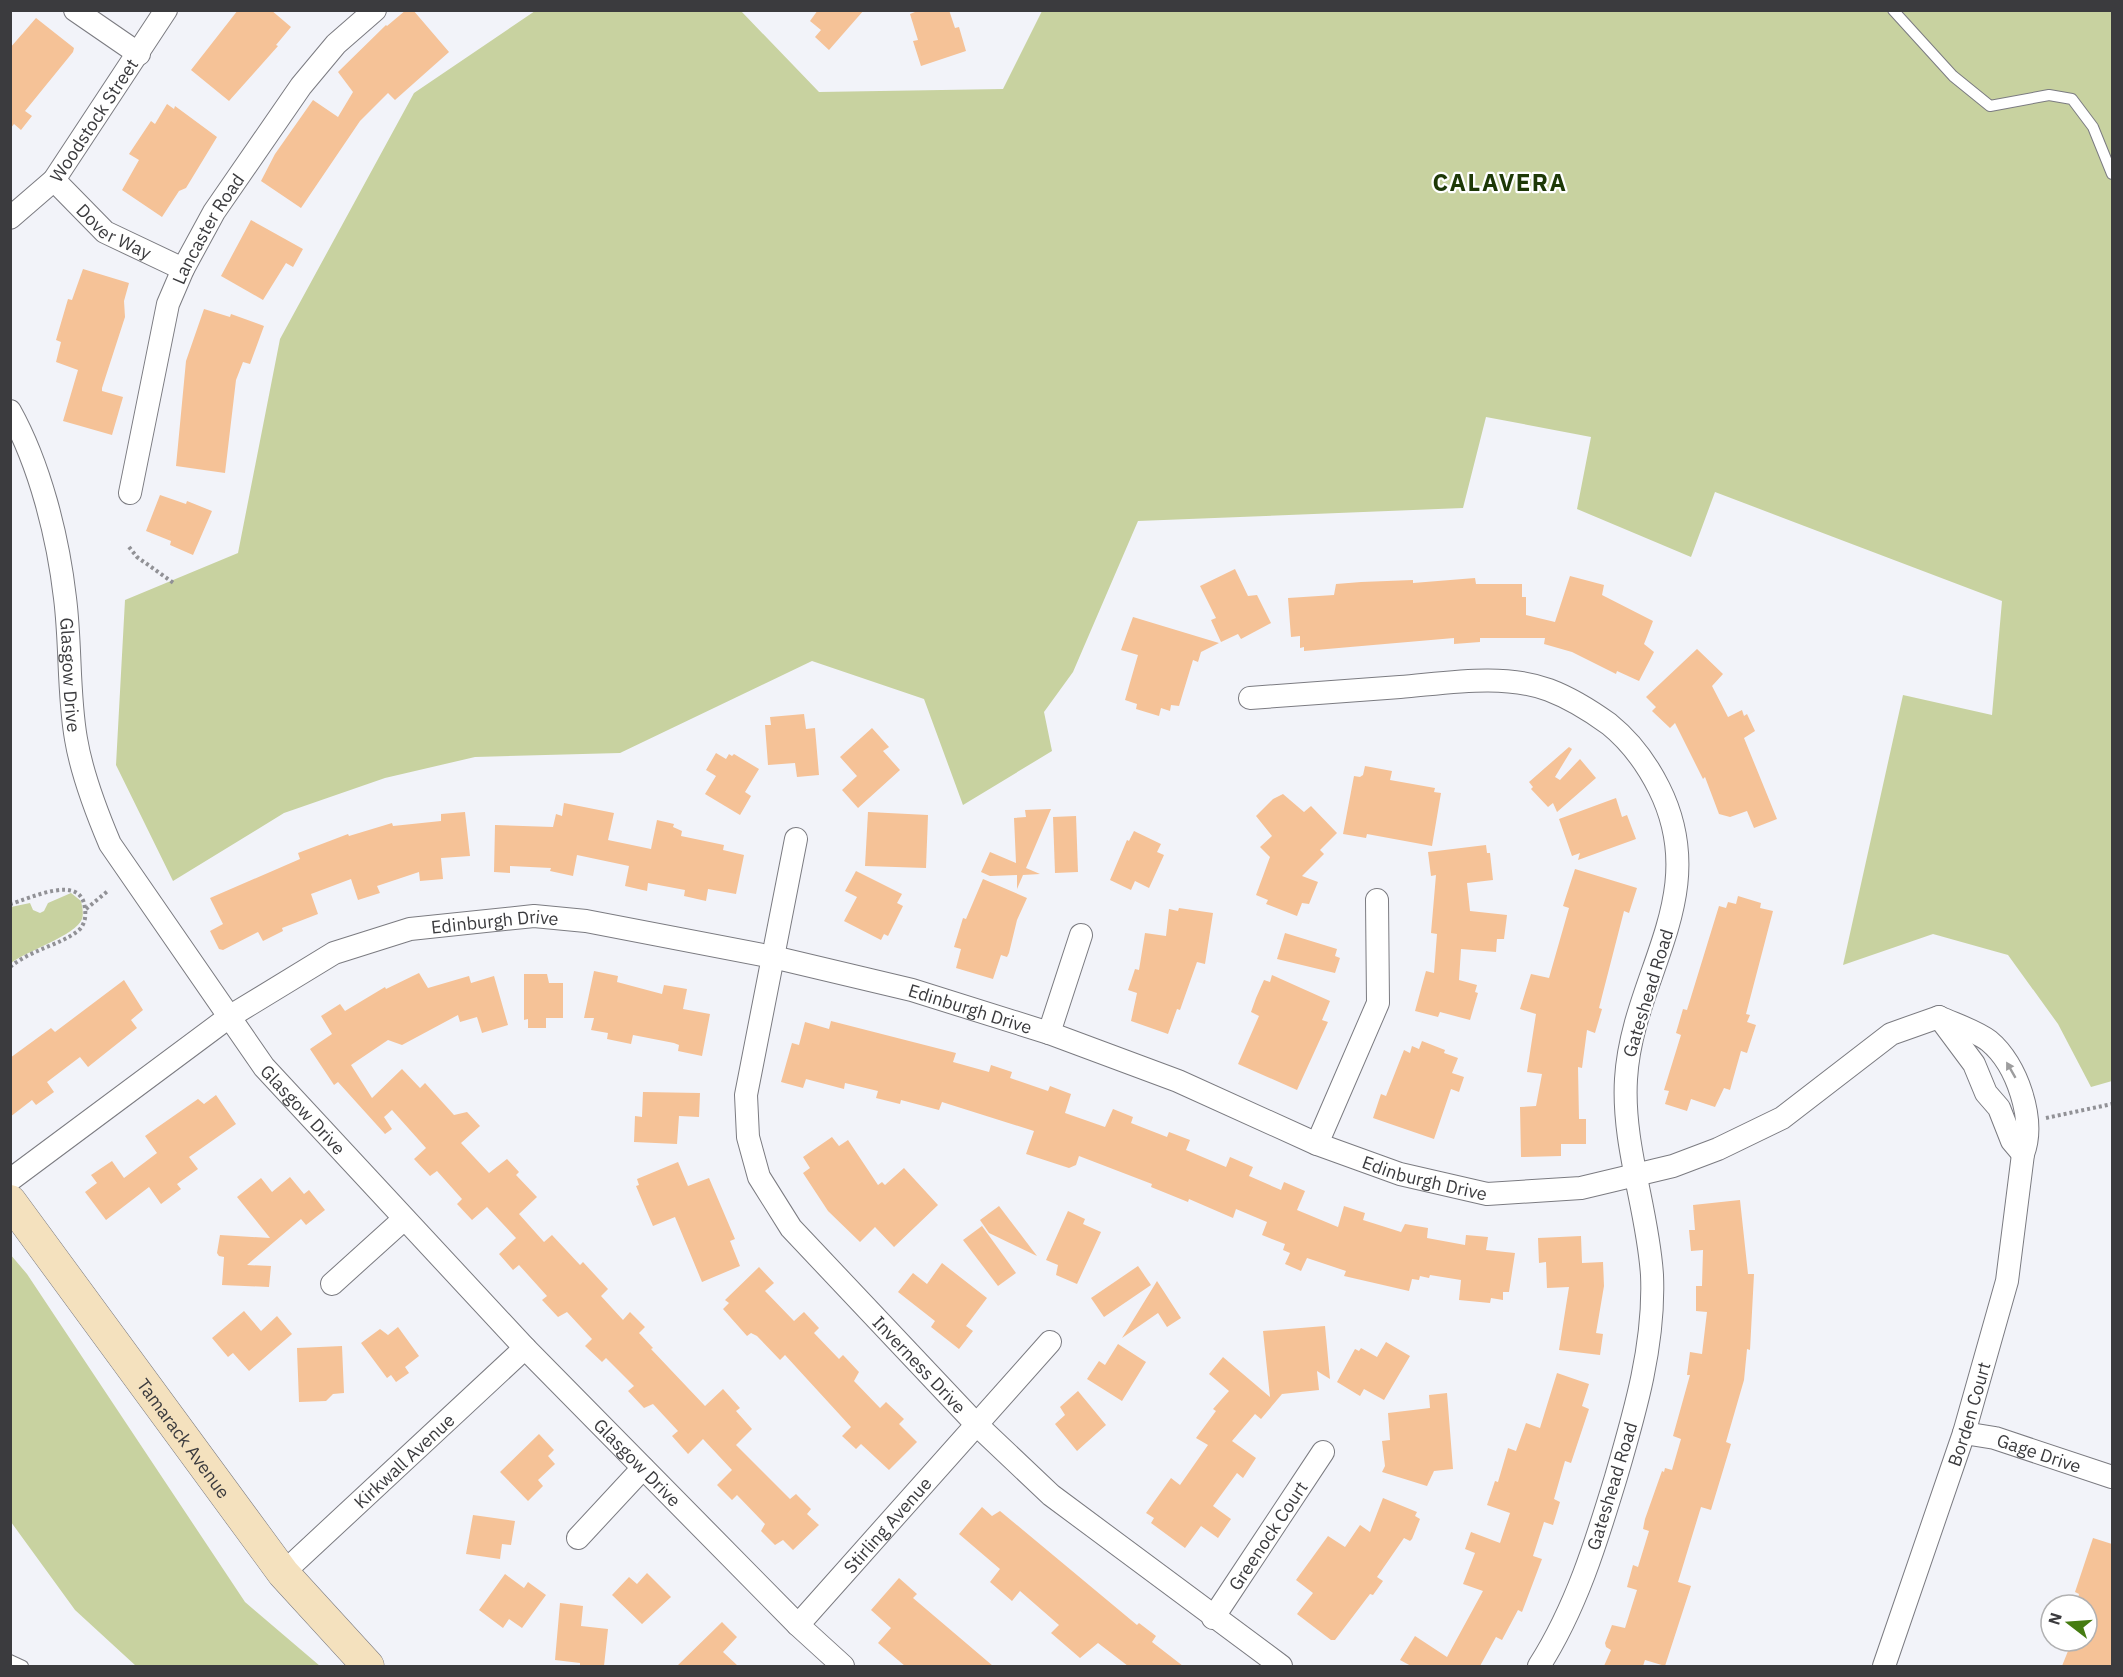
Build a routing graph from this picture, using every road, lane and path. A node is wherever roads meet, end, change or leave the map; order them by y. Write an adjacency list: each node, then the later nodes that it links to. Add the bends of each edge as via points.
1 (75, 10): 5 (street)
2 (166, 10): 5 (street, Woodstock Street)
3 (375, 10): 9 (street, Lancaster Road, via 336,44 301,86 214,212)
4 (1893, 10): 6 (lane, via 1953,76 1990,106 2049,95 2072,99 2093,128)
5 (139, 54): 7 (street, Woodstock Street)
6 (2112, 174)
7 (54, 180): 8 (street, Woodstock Street); 9 (street, Dover Way, via 105,232)
8 (10, 218)
9 (183, 269): 11 (street, Lancaster Road, via 168,303)
10 (10, 411): 23 (street, Glasgow Drive, via 22,432 44,494 65,597 76,740 96,812 110,844)
11 (130, 493)
12 (129, 547): 13 (path, via 136,557)
13 (175, 584)
14 (1250, 698): 32 (street, Gateshead Road, via 1482,680 1508,683 1547,689 1582,706 1632,746 1667,804 1679,868 1671,918 1627,1062 1630,1145)
15 (796, 839): 21 (street, Inverness Drive)
16 (109, 890): 19 (path)
17 (1377, 900): 30 (street, via 1378,1003)
18 (10, 904): 19 (path, via 68,889 79,894)
19 (85, 909): 22 (path, via 80,929)
20 (1081, 935): 25 (street)
21 (774, 957): 23 (street, Edinburgh Drive, via 586,921 534,916 410,928 334,953); 25 (street, Edinburgh Drive, via 912,990); 39 (street, Inverness Drive, via 746,1095 748,1137 759,1177 791,1228)
22 (10, 967)
23 (229, 1017): 33 (street, Edinburgh Drive); 35 (street, Glasgow Drive, via 264,1067)
24 (1939, 1017): 26 (street, Borden Court, one-way to 24, via 2018,1081 2008,1064 1988,1041); 28 (street, via 1974,1064 1986,1093); 32 (street, Edinburgh Drive, via 1891,1034 1782,1118 1718,1149)
25 (1049, 1033): 30 (street, Edinburgh Drive, via 1178,1081)
26 (2020, 1095): 28 (street); 31 (street, Borden Court, via 2028,1140)
27 (2112, 1104): 29 (path)
28 (1999, 1108): 31 (street, via 2012,1141)
29 (2042, 1119)
30 (1317, 1144): 32 (street, Edinburgh Drive, via 1400,1174 1487,1194 1581,1188)
31 (2023, 1154): 40 (street, Borden Court, via 2007,1281)
32 (1638, 1176): 53 (street, Gateshead Road, via 1652,1276 1648,1337 1637,1404 1587,1569 1558,1636)
33 (10, 1180)
34 (10, 1201): 45 (main road, Tamarack Avenue)
35 (404, 1219): 36 (street); 38 (street, Glasgow Drive)
36 (332, 1284)
37 (1050, 1341): 39 (street, Stirling Avenue)
38 (525, 1348): 42 (street, Glasgow Drive); 45 (street, Kirkwall Avenue)
39 (976, 1424): 46 (street, Inverness Drive, via 1051,1495); 47 (street, Stirling Avenue)
40 (1964, 1433): 43 (street, Gage Drive, via 1995,1438); 54 (street, Borden Court)
41 (1323, 1452): 46 (street, Greenock Court)
42 (643, 1468): 44 (street); 47 (street, Glasgow Drive)
43 (2112, 1477)
44 (578, 1538)
45 (283, 1573): 50 (main road, Tamarack Avenue)
46 (1213, 1618): 52 (street, Inverness Drive)
47 (798, 1625): 51 (street, Glasgow Drive)
48 (10, 1660): 49 (lane)
49 (22, 1666)
50 (368, 1666)
51 (843, 1666)
52 (1281, 1666)
53 (1539, 1666)
54 (1884, 1666)

